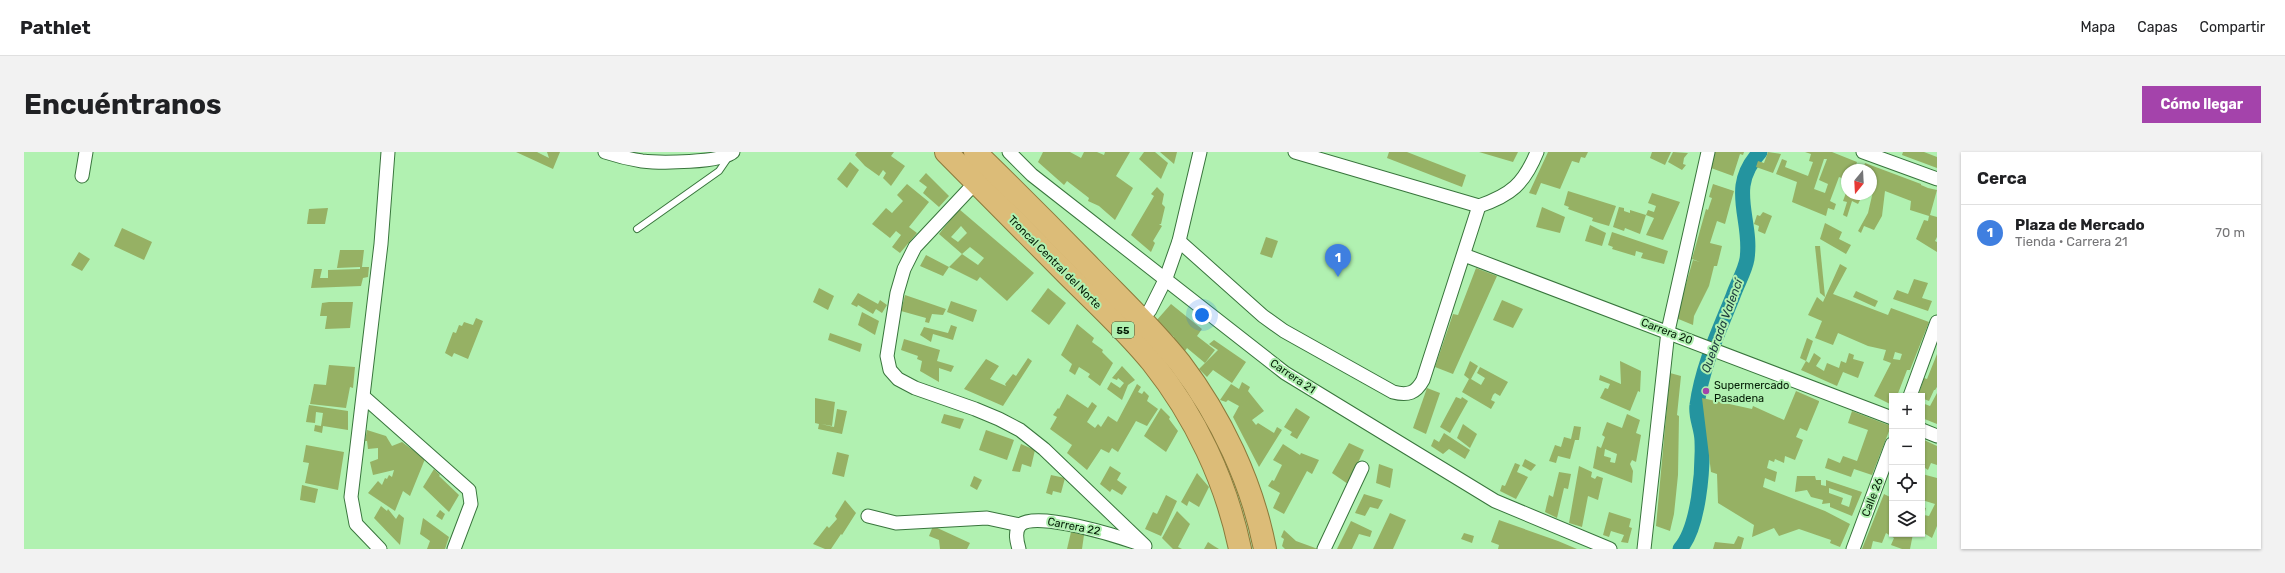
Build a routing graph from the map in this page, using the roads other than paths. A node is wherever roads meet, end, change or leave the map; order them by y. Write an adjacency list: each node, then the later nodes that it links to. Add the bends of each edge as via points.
1 (86, 152): 14 (street)
2 (388, 152): 26 (street, via 381,244)
3 (605, 152): 12 (street, via 624,158 668,162 720,158)
4 (946, 152): 16 (highway, Troncal Central del Norte / 55)
5 (975, 152): 23 (highway, Troncal Central del Norte / 55)
6 (1009, 152): 21 (street, Carrera 21, via 1032,175)
7 (1200, 152): 19 (street)
8 (1295, 152): 13 (street)
9 (1537, 152): 17 (street, via 1530,169 1519,184 1509,193)
10 (1708, 152): 24 (street)
11 (1863, 152): 15 (street)
12 (732, 153): 18 (lane, via 719,171)
13 (1333, 157): 17 (street)
14 (82, 176)
15 (1937, 180)
16 (976, 182): 23 (highway, Troncal Central del Norte / 55); 34 (street, via 915,247 904,269 897,293 887,356 890,370 898,379 915,388 993,416 1020,430 1044,449)
17 (1479, 206): 20 (street)
18 (637, 229)
19 (1179, 241): 20 (street, via 1263,316 1284,331 1393,392 1403,395 1412,393 1423,380); 21 (street)
20 (1464, 255): 24 (street, Carrera 20)
21 (1166, 278): 23 (street, via 1150,310); 41 (street, Carrera 21, via 1291,377 1495,500)
22 (1937, 322): 25 (street)
23 (1134, 327): 38 (highway, Troncal Central del Norte / 55, via 1196,428 1221,484); 39 (highway, Troncal Central del Norte / 55, via 1179,363 1218,422 1249,492)
24 (1668, 331): 27 (street, Carrera 20); 42 (street)
25 (1911, 393)
26 (364, 397): 35 (street, via 351,508 356,524); 36 (street, via 469,490 471,504)
27 (1889, 417)
28 (1925, 431): 29 (street)
29 (1937, 436)
30 (1889, 452): 43 (street, Calle 26)
31 (1362, 468): 40 (street)
32 (868, 516): 33 (street, via 896,523 987,518)
33 (1020, 525): 34 (street, Carrera 22, via 1042,520 1105,532); 37 (street, via 1017,532)
34 (1148, 547)
35 (380, 549)
36 (454, 549)
37 (1019, 549)
38 (1240, 549)
39 (1265, 549)
40 (1324, 549)
41 (1610, 549)
42 (1644, 549)
43 (1853, 549)

